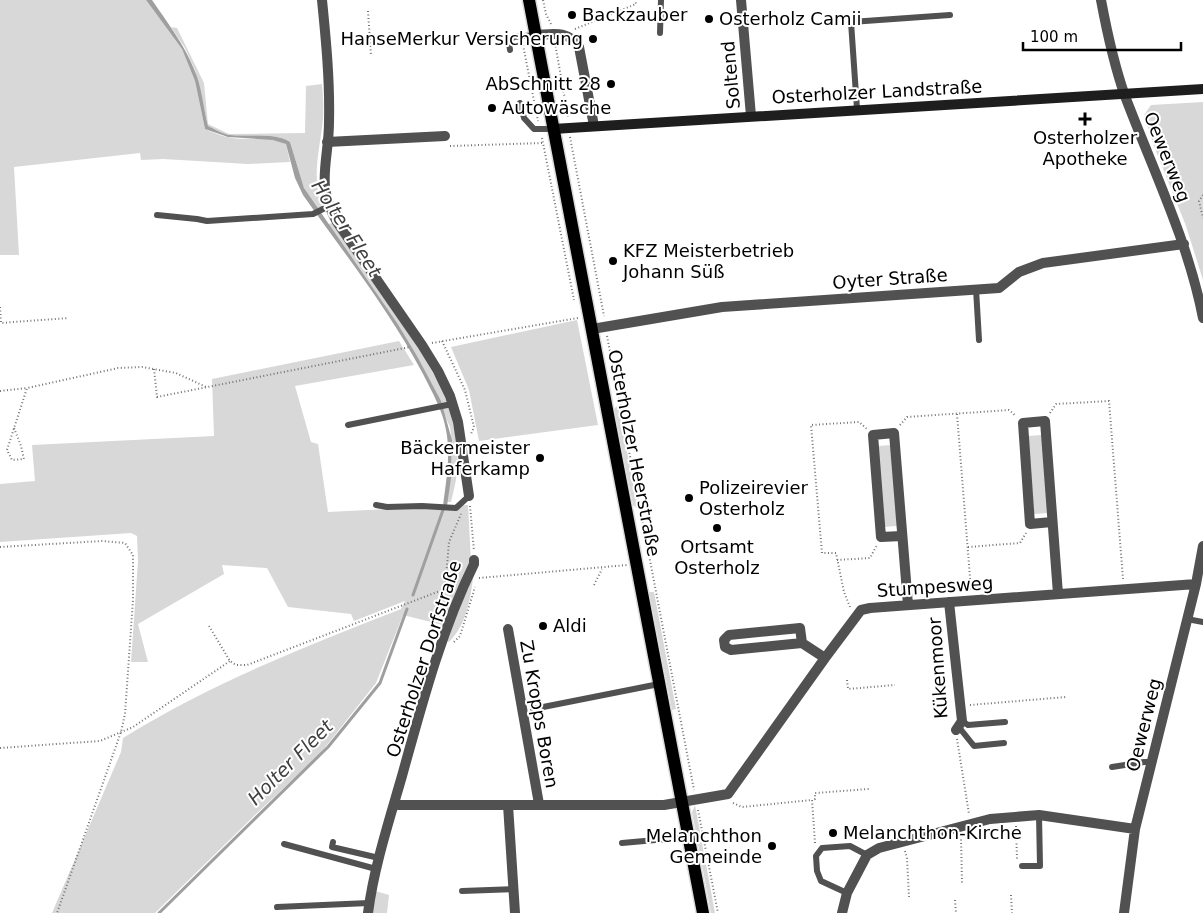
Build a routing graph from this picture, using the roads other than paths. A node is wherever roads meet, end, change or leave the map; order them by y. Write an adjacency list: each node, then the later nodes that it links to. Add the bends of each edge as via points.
1 (322, 0): 18 (street, via 328,87)
2 (529, 0): 8 (main road, Osterholzer Heerstraße)
3 (661, 0): 7 (lane)
4 (741, 0): 14 (street, Soltend)
5 (1100, 0): 11 (street, Oewerweg)
6 (950, 15): 13 (lane, via 851,22)
7 (660, 33)
8 (536, 35): 9 (lane, via 513,37 509,43); 15 (street, via 559,34 572,39 579,47); 16 (main road, Osterholzer Heerstraße)
9 (510, 50)
10 (1203, 89): 11 (main road, Osterholzer Landstraße)
11 (1124, 94): 13 (main road, Osterholzer Landstraße); 21 (street, Oewerweg)
12 (520, 103): 16 (lane, via 524,118 534,129)
13 (857, 109): 14 (main road, Osterholzer Landstraße)
14 (751, 116): 15 (main road, Osterholzer Landstraße)
15 (594, 126): 16 (main road, Osterholzer Landstraße)
16 (553, 128): 24 (main road, Osterholzer Heerstraße)
17 (441, 136): 18 (street)
18 (327, 142): 19 (street, via 324,188)
19 (329, 206): 20 (lane, via 317,212 207,222); 26 (street, via 422,345 438,372)
20 (157, 215)
21 (1184, 244): 22 (street, Oyter Straße, via 1043,263 1020,272 999,288); 23 (street, Oewerweg)
22 (976, 289): 24 (street, Oyter Straße, via 722,308); 25 (lane)
23 (1203, 318)
24 (592, 330): 43 (main road, Osterholzer Heerstraße)
25 (979, 340)
26 (449, 405): 27 (lane); 28 (street, via 458,422)
27 (348, 424)
28 (468, 496): 29 (lane, via 456,508)
29 (376, 505)
30 (1052, 522): 30 (street, via 1045,421 1023,423 1030,524); 35 (street)
31 (902, 536): 31 (street, via 894,433 873,435 881,538); 37 (street)
32 (1203, 546): 34 (street, Oewerweg)
33 (474, 562): 52 (street, Osterholzer Dorfstraße, via 458,598 422,706)
34 (1196, 584): 35 (street, Stumpesweg); 38 (street, Oewerweg)
35 (1058, 594): 36 (street, Stumpesweg)
36 (949, 602): 37 (street, Stumpesweg); 46 (street, Kükenmoor, via 960,706)
37 (908, 605): 42 (street, Stumpesweg, via 861,610)
38 (1187, 618): 39 (lane); 48 (street, Oewerweg)
39 (1203, 622)
40 (508, 629): 51 (street, Zu Kropps Boren)
41 (802, 643): 41 (street, via 800,628 729,635 724,640 724,647 731,650); 42 (street)
42 (825, 658): 50 (street, Stumpesweg, via 728,794)
43 (659, 684): 44 (lane); 50 (main road, Osterholzer Heerstraße)
44 (533, 708)
45 (1005, 722): 46 (lane)
46 (958, 726): 47 (lane, via 974,746)
47 (1004, 743)
48 (1152, 762): 49 (lane); 55 (street, Oewerweg)
49 (1112, 767)
50 (682, 802): 51 (street, Zu Kropps Boren, via 664,805); 56 (main road, Osterholzer Heerstraße)
51 (539, 804): 53 (street, Zu Kropps Boren)
52 (394, 805): 53 (street, Zu Kropps Boren); 61 (street, Osterholzer Dorfstraße)
53 (508, 805): 64 (street)
54 (1039, 815): 55 (street); 60 (street, via 990,819 902,841); 62 (lane, via 1040,866)
55 (1135, 829): 72 (street, Oewerweg)
56 (689, 837): 58 (lane); 70 (main road, Osterholzer Heerstraße)
57 (333, 842): 61 (lane, via 332,847)
58 (622, 843)
59 (284, 844): 63 (lane)
60 (867, 855): 66 (street); 66 (lane, via 850,846 822,848 816,856 821,881)
61 (379, 858): 63 (street, Osterholzer Dorfstraße)
62 (1020, 867)
63 (376, 869): 68 (street, Osterholzer Dorfstraße)
64 (514, 889): 65 (lane); 69 (street)
65 (462, 891)
66 (847, 893): 71 (street)
67 (277, 907): 68 (lane)
68 (368, 908)
69 (515, 913)
70 (703, 913)
71 (842, 913)
72 (1124, 913)

